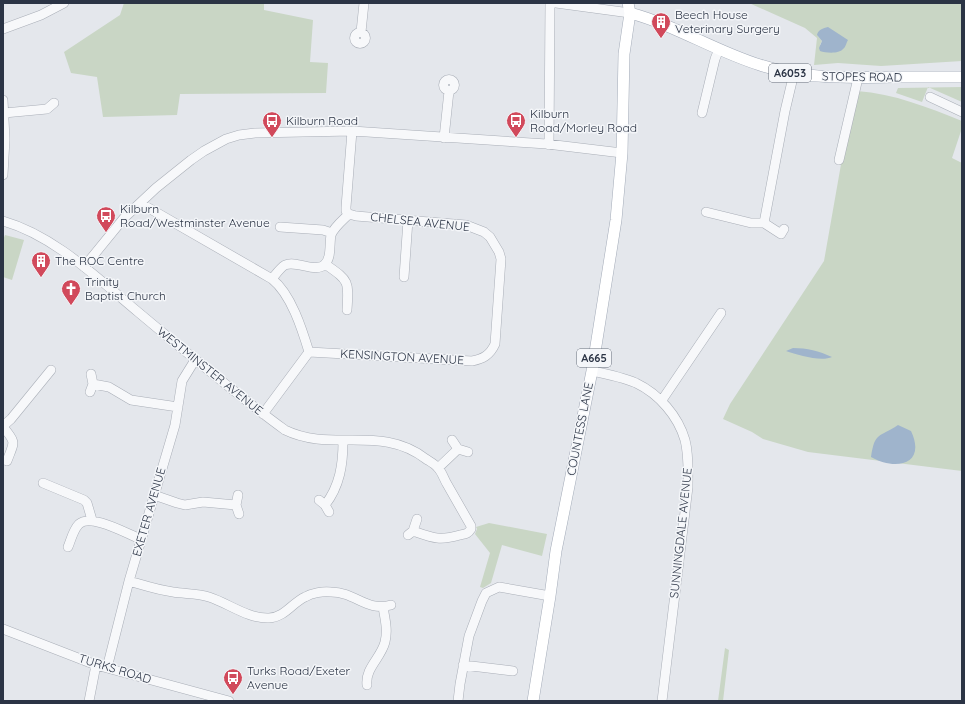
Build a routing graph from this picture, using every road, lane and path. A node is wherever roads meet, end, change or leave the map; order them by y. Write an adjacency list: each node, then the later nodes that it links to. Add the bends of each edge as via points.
1 (64, 3): 6 (street, via 42,15)
2 (364, 3): 7 (street)
3 (550, 3): 21 (street)
4 (556, 3): 5 (street)
5 (629, 8): 8 (main road, STOPES ROAD / A6053); 22 (main road, COUNTESS LANE / A665, via 624,54)
6 (3, 30)
7 (361, 32)
8 (719, 49): 9 (main road, STOPES ROAD / A6053, via 760,65); 18 (street)
9 (794, 73): 11 (main road, STOPES ROAD / A6053); 30 (street)
10 (962, 77): 11 (main road, STOPES ROAD / A6053)
11 (858, 78): 23 (street)
12 (449, 91): 20 (street)
13 (930, 97): 16 (street)
14 (3, 100): 17 (street)
15 (54, 103): 17 (street, via 47,110)
16 (962, 112)
17 (4, 113): 24 (street)
18 (702, 113)
19 (352, 131): 20 (street); 25 (street, via 255,132 226,139 204,151); 27 (street, via 346,207)
20 (444, 138): 21 (street)
21 (549, 144): 22 (street)
22 (622, 152): 44 (main road, COUNTESS LANE / A665, via 616,220)
23 (839, 160)
24 (3, 169)
25 (140, 203): 35 (street, via 124,218); 37 (street)
26 (705, 213): 30 (street, via 751,223)
27 (349, 214): 28 (street, CHELSEA AVENUE); 33 (street)
28 (408, 220): 36 (street); 40 (street, CHELSEA AVENUE, via 466,225 484,232 495,244 502,267 496,337)
29 (3, 221): 35 (street, WESTMINSTER AVENUE, via 40,237)
30 (764, 223): 32 (street, via 781,234)
31 (280, 227): 33 (street)
32 (784, 229)
33 (332, 233): 34 (street)
34 (325, 264): 37 (street, via 317,268 288,264); 38 (street, via 346,281)
35 (84, 267): 42 (street, WESTMINSTER AVENUE)
36 (404, 277)
37 (272, 279): 41 (street, via 289,298)
38 (347, 310)
39 (722, 313): 46 (street)
40 (492, 351): 41 (street, KENSINGTON AVENUE, via 481,359 472,361)
41 (310, 352): 48 (street)
42 (195, 360): 47 (street, EXETER AVENUE, via 182,381); 48 (street, WESTMINSTER AVENUE)
43 (52, 370): 49 (street)
44 (592, 371): 46 (street, SUNNINGDALE AVENUE, via 637,383); 65 (main road, COUNTESS LANE / A665, via 556,551)
45 (92, 383): 47 (street, via 109,387 131,400)
46 (662, 400): 76 (street, SUNNINGDALE AVENUE, via 685,441 688,486)
47 (178, 407): 57 (street, EXETER AVENUE)
48 (263, 414): 51 (street, WESTMINSTER AVENUE, via 293,434 321,440)
49 (3, 427): 54 (street, via 14,441)
50 (452, 440): 52 (street)
51 (343, 441): 55 (street, WESTMINSTER AVENUE, via 374,440 400,444); 59 (street, via 340,477 333,494)
52 (458, 449): 53 (street); 55 (street)
53 (468, 452)
54 (7, 461)
55 (438, 468): 60 (street, WESTMINSTER AVENUE, via 471,530 441,539 411,533)
56 (43, 483): 61 (street, via 84,500)
57 (154, 495): 58 (street, via 177,503 202,502 238,509); 62 (street, EXETER AVENUE)
58 (238, 496)
59 (324, 506)
60 (417, 519)
61 (92, 520): 62 (street); 63 (street, via 76,527)
62 (141, 540): 64 (street, EXETER AVENUE)
63 (68, 547)
64 (129, 581): 69 (street, EXETER AVENUE); 71 (street, via 171,592 198,594 268,618 286,612 305,596 330,592 347,594 375,607 387,606 385,642 367,682)
65 (550, 596): 67 (street, via 498,587 486,593 472,625); 75 (main road, COUNTESS LANE / A665)
66 (3, 629): 68 (street, TURKS ROAD)
67 (463, 665): 70 (street, via 499,672); 74 (street)
68 (96, 666): 69 (street, TURKS ROAD); 72 (street)
69 (107, 668): 73 (street, TURKS ROAD)
70 (512, 671)
71 (357, 677)
72 (89, 701)
73 (229, 701)
74 (458, 701)
75 (533, 701)
76 (662, 701)

